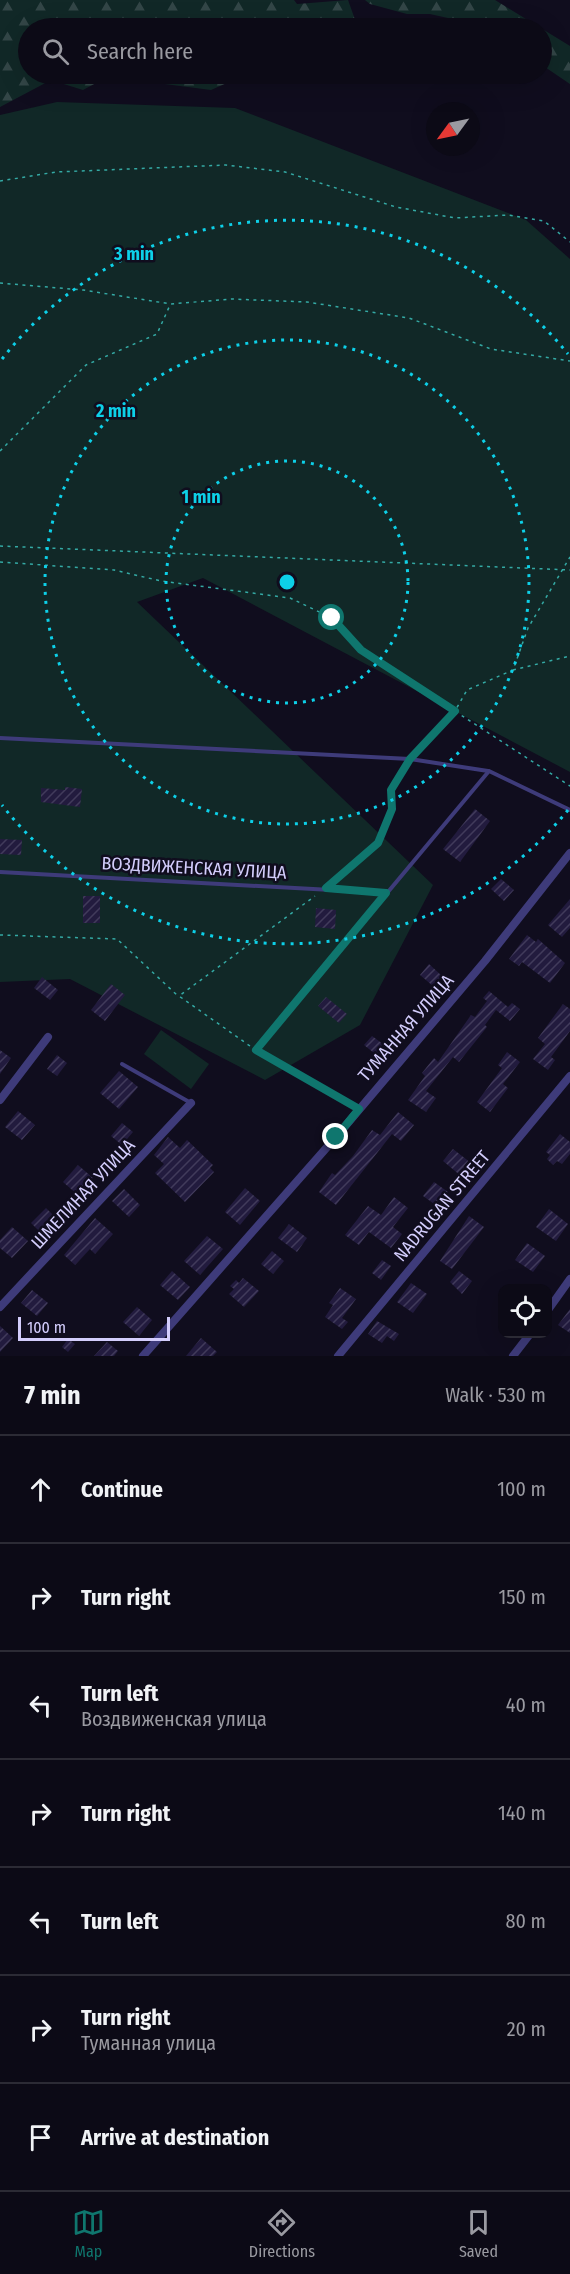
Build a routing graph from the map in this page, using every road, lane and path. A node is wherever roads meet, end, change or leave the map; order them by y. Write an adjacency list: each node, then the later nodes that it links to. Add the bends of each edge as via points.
1 (0, 181): 2 (path, via 56,172 226,165 285,171 396,207 455,218 508,215 544,221)
2 (570, 242)
3 (0, 283): 4 (path, via 83,290)
4 (171, 304): 5 (path, via 231,299 307,302 409,318 491,349); 6 (path, via 157,334 86,365)
5 (570, 361)
6 (0, 451)
7 (0, 546): 11 (path)
8 (570, 557): 11 (path)
9 (0, 562): 14 (path, via 114,570 161,581 290,598 332,618 361,650)
10 (570, 570): 11 (path)
11 (560, 571): 13 (path, via 528,628)
12 (570, 656): 13 (path)
13 (513, 670): 14 (path, via 467,690)
14 (455, 711): 16 (path); 18 (path)
15 (0, 738): 16 (lane)
16 (410, 759): 17 (lane); 22 (path, via 391,790 392,809 378,843)
17 (489, 771): 19 (lane); 23 (lane)
18 (570, 786)
19 (570, 810)
20 (570, 853): 32 (street, ТУМАННАЯ УЛИЦА, via 492,953)
21 (0, 872): 22 (lane, ВОЗДВИЖЕНСКАЯ УЛИЦА)
22 (326, 888): 23 (lane, ВОЗДВИЖЕНСКАЯ УЛИЦА); 25 (path)
23 (386, 893): 27 (lane)
24 (0, 935): 25 (path, via 117,939)
25 (179, 996): 27 (path)
26 (48, 1037): 30 (street)
27 (256, 1050): 32 (lane)
28 (122, 1064): 31 (lane)
29 (570, 1076): 38 (street, NADRUGAN STREET)
30 (0, 1100)
31 (191, 1103): 35 (street, ШМЕЛИНАЯ УЛИЦА)
32 (359, 1109): 37 (street, ТУМАННАЯ УЛИЦА)
33 (570, 1280): 34 (street)
34 (552, 1305)
35 (0, 1307)
36 (527, 1338): 39 (street)
37 (143, 1356)
38 (338, 1356)
39 (513, 1356)

